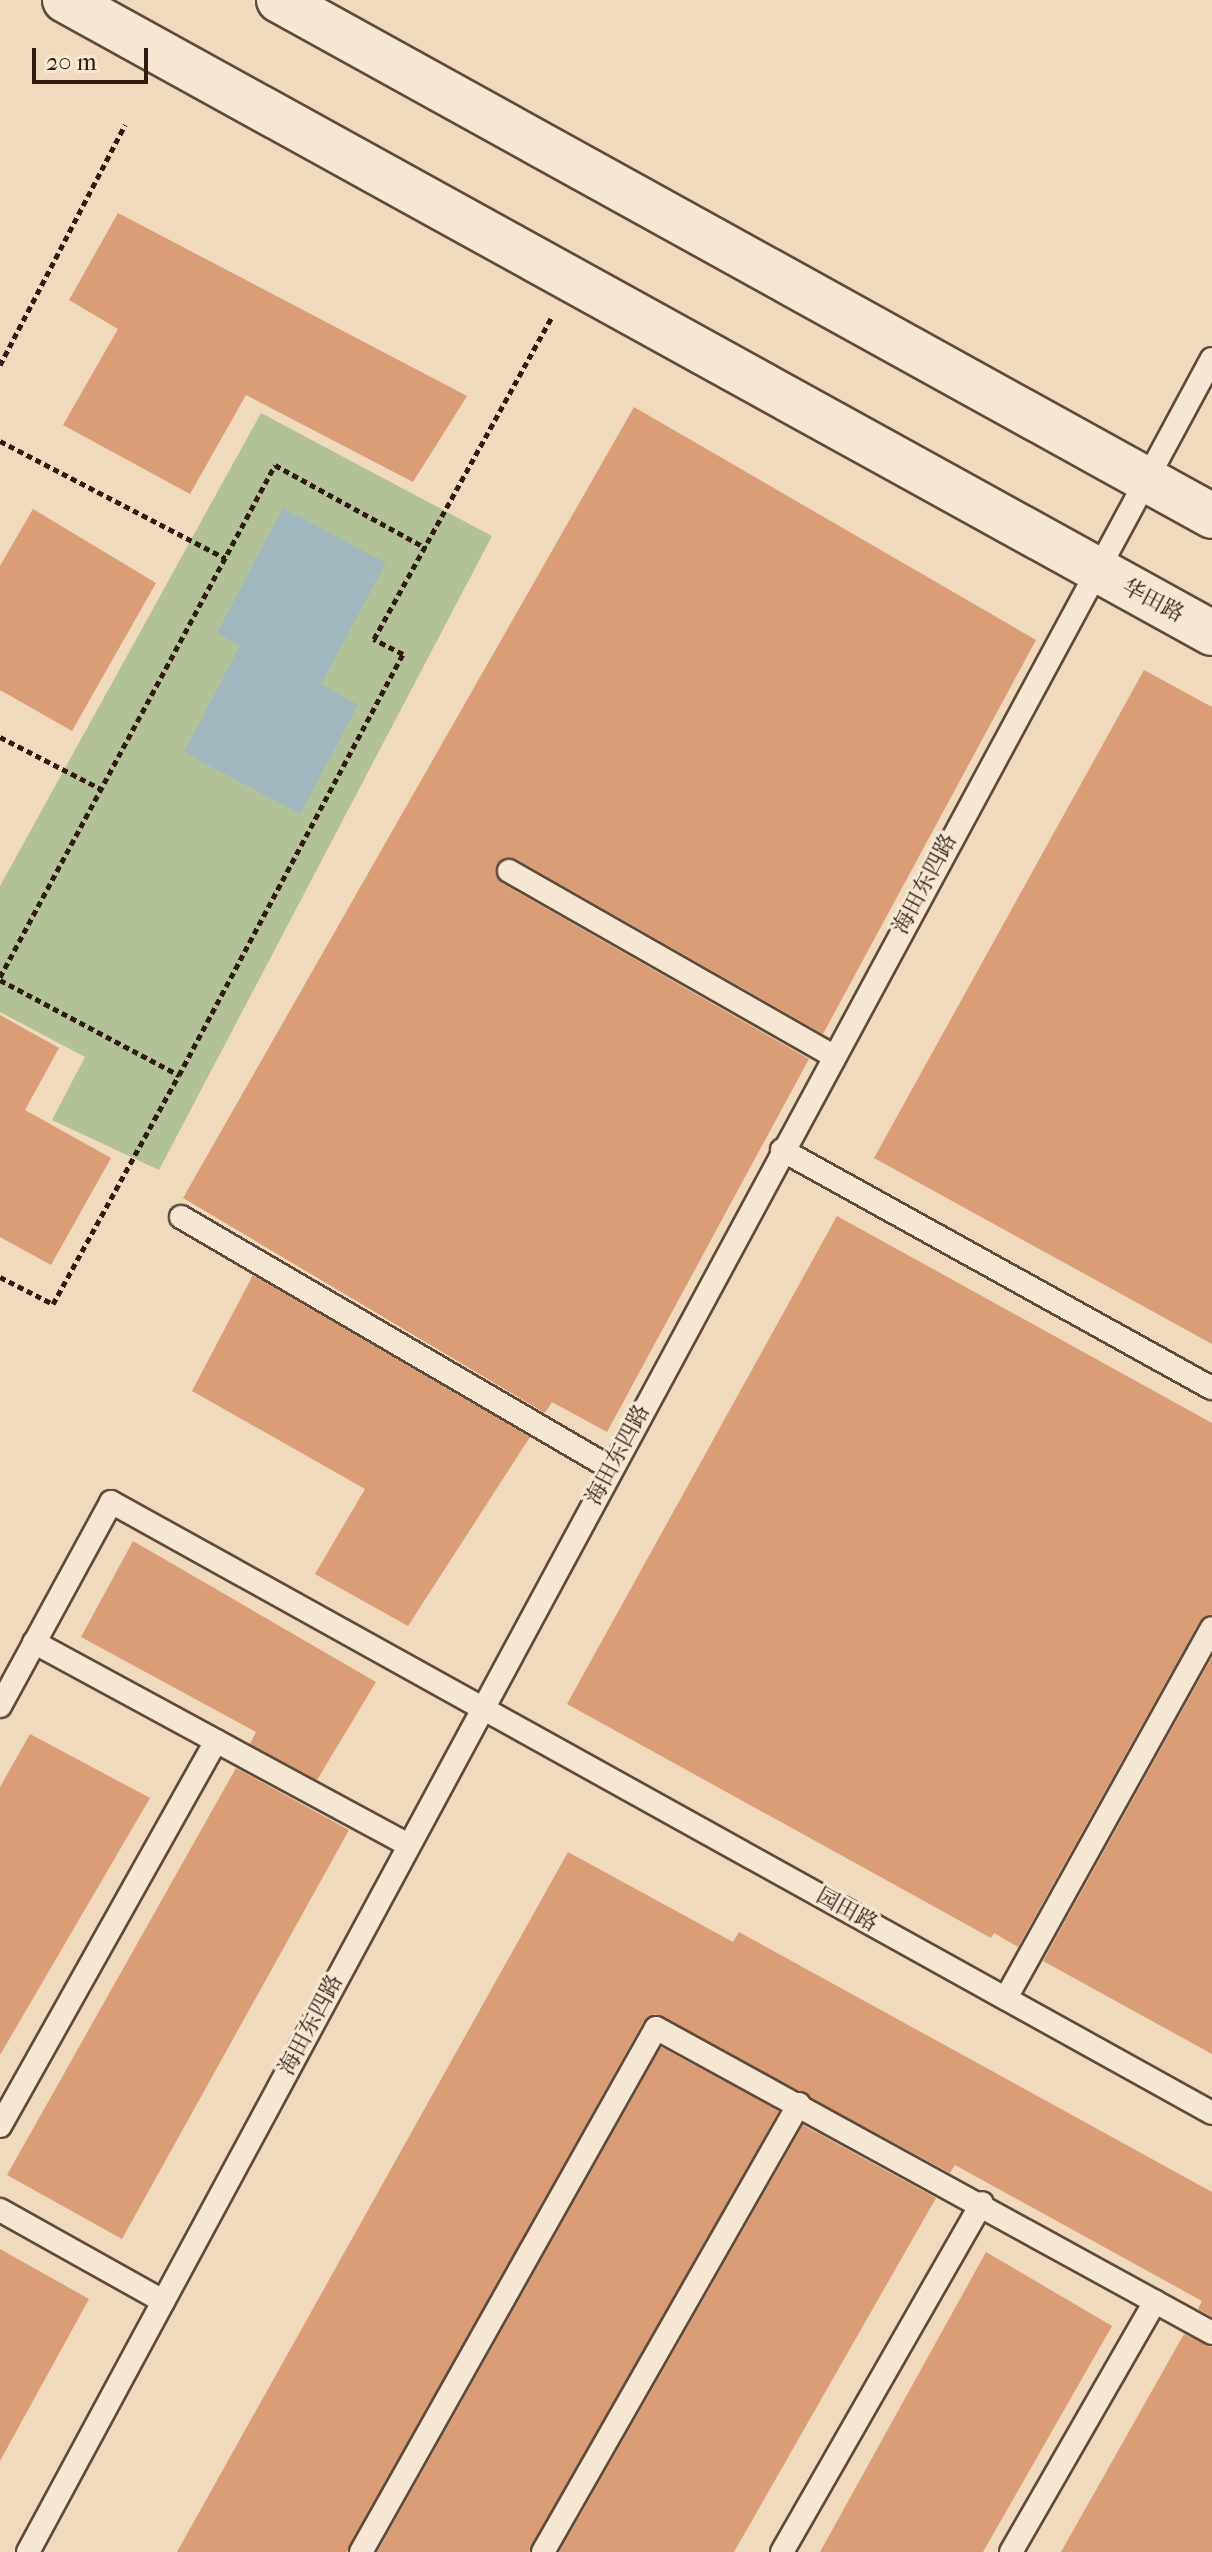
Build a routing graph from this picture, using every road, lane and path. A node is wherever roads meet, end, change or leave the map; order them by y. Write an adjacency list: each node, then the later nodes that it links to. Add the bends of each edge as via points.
1 (65, 0): 4 (main road, 华田路)
2 (279, 0): 8 (main road)
3 (125, 125): 6 (path)
4 (572, 280): 10 (path); 12 (main road, 华田路)
5 (1212, 359): 8 (lane, 海田东四路)
6 (0, 365)
7 (0, 441): 11 (path)
8 (1144, 479): 9 (main road); 12 (lane, 海田东四路)
9 (1212, 516)
10 (426, 548): 11 (path, via 275,465); 19 (path, via 374,639 403,654)
11 (225, 558): 15 (path)
12 (1095, 570): 13 (main road, 华田路); 18 (lane, 海田东四路)
13 (1212, 633)
14 (0, 737): 15 (path)
15 (101, 789): 17 (path)
16 (509, 871): 18 (lane)
17 (0, 978): 19 (path)
18 (833, 1056): 20 (lane, 海田东四路)
19 (179, 1075): 22 (path, via 53,1304)
20 (782, 1150): 23 (lane); 24 (lane, 海田东四路)
21 (181, 1217): 24 (lane)
22 (0, 1277)
23 (1212, 1388)
24 (611, 1468): 28 (lane, 海田东四路)
25 (1212, 1628): 31 (lane)
26 (34, 1642): 27 (lane); 28 (lane, 园田路, via 111,1502); 29 (lane)
27 (0, 1706)
28 (483, 1707): 30 (lane, 海田东四路); 31 (lane, 园田路)
29 (216, 1741): 30 (lane); 34 (lane)
30 (408, 1845): 37 (lane, 海田东四路)
31 (1006, 1998): 33 (lane, 园田路)
32 (799, 2104): 35 (lane); 41 (lane, via 656,2028); 42 (lane)
33 (1212, 2113)
34 (0, 2126)
35 (982, 2203): 38 (lane); 43 (lane)
36 (0, 2210): 37 (lane)
37 (163, 2301): 40 (lane, 海田东四路)
38 (1155, 2302): 39 (lane); 44 (lane)
39 (1212, 2333)
40 (28, 2552)
41 (361, 2552)
42 (543, 2552)
43 (782, 2552)
44 (1011, 2552)

